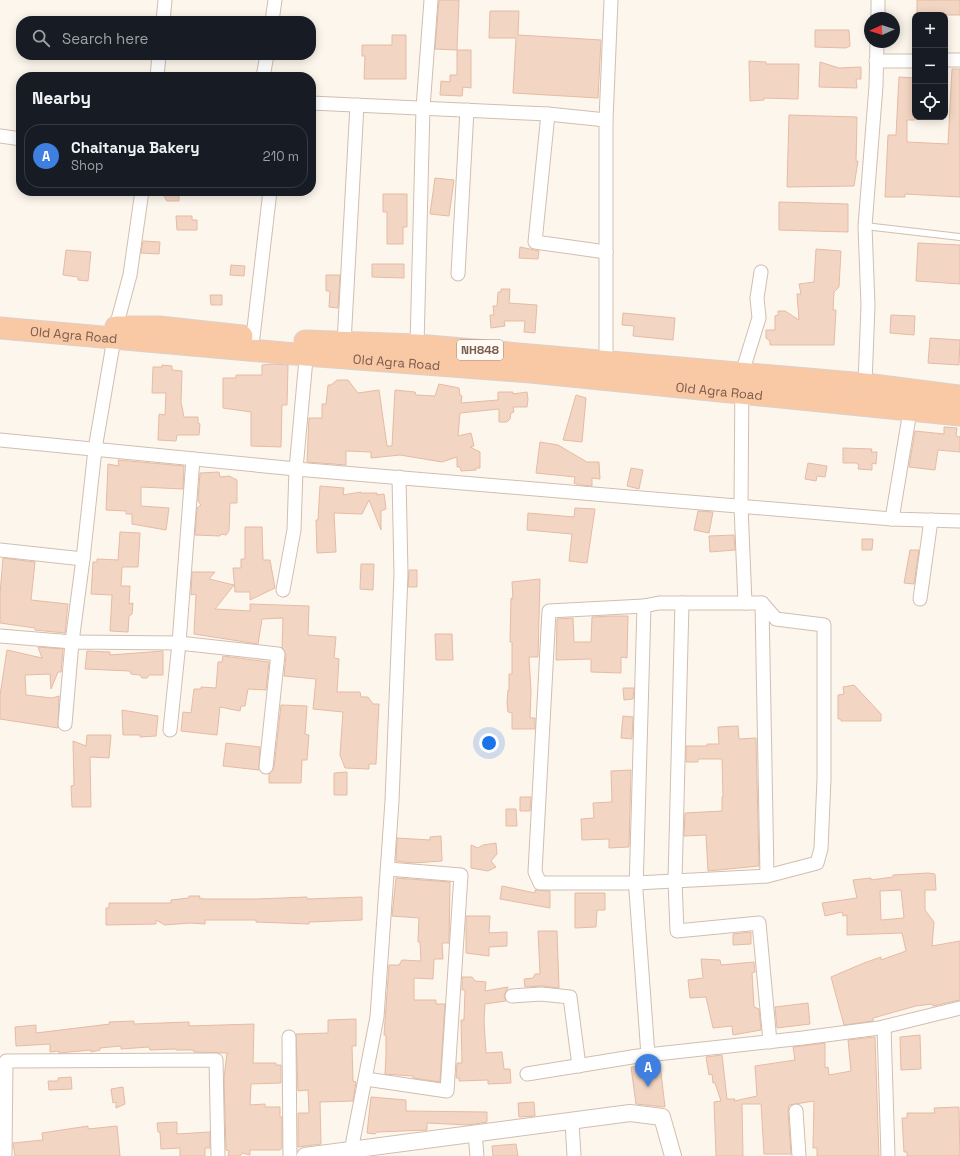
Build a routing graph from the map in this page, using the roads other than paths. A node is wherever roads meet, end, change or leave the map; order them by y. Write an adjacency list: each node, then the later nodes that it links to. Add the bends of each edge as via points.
1 (165, 0): 7 (street)
2 (275, 0): 8 (street)
3 (431, 0): 20 (street)
4 (611, 0): 23 (street)
5 (878, 0): 6 (street)
6 (878, 12)
7 (163, 16)
8 (273, 16)
9 (877, 48): 14 (street)
10 (159, 60): 16 (street)
11 (266, 60): 17 (street)
12 (948, 60): 13 (street)
13 (960, 60)
14 (876, 61): 15 (street); 28 (street)
15 (912, 61)
16 (157, 72)
17 (264, 72)
18 (316, 103): 19 (street)
19 (357, 105): 20 (street); 37 (street)
20 (423, 108): 21 (street); 38 (street)
21 (467, 110): 22 (street); 32 (street)
22 (548, 114): 23 (street); 30 (street, via 535,242)
23 (606, 120): 30 (street)
24 (0, 136): 25 (street)
25 (16, 138)
26 (141, 196): 35 (street, via 130,275)
27 (269, 196): 36 (street)
28 (865, 226): 29 (lane); 42 (street, via 868,305)
29 (960, 237)
30 (606, 252): 40 (street)
31 (761, 272): 41 (street, via 757,298 759,318)
32 (458, 274)
33 (0, 314): 35 (highway, NH848)
34 (0, 328): 35 (highway, Old Agra Road / NH848)
35 (115, 333): 36 (highway, NH848, via 159,327); 39 (highway, Old Agra Road / NH848); 48 (street)
36 (253, 337): 39 (highway, NH848)
37 (344, 342): 38 (highway, NH848); 39 (highway, NH848)
38 (417, 345): 40 (highway, NH848)
39 (307, 348): 41 (highway, Old Agra Road / NH848, via 530,372); 50 (street)
40 (606, 361): 41 (highway, NH848)
41 (742, 383): 42 (highway, NH848); 44 (highway, Old Agra Road / NH848); 52 (street)
42 (865, 384): 43 (highway, NH848); 44 (highway)
43 (960, 396)
44 (863, 406): 45 (highway, Old Agra Road / NH848)
45 (910, 411): 46 (highway, Old Agra Road / NH848); 53 (street)
46 (960, 416)
47 (0, 440): 48 (street)
48 (94, 448): 49 (street); 57 (street)
49 (193, 459): 50 (street); 66 (street)
50 (296, 469): 51 (street); 58 (street, via 294,530)
51 (399, 477): 52 (street); 70 (street, via 400,574)
52 (741, 506): 53 (street); 61 (street)
53 (892, 519): 54 (street)
54 (931, 520): 55 (street); 59 (street)
55 (960, 521)
56 (0, 550): 57 (street)
57 (83, 559): 65 (street)
58 (283, 590)
59 (920, 599)
60 (682, 603): 61 (street); 63 (street); 72 (street)
61 (745, 603): 62 (street)
62 (762, 603): 71 (street); 71 (street, via 776,619 824,625 824,779 821,849 817,863)
63 (644, 606): 73 (street); 73 (street, via 549,611 535,872 540,883)
64 (0, 636): 65 (street)
65 (72, 642): 66 (street); 67 (street)
66 (179, 644): 68 (street); 69 (street, via 278,654)
67 (65, 724)
68 (170, 730)
69 (266, 767)
70 (388, 869): 82 (street, via 377,1016); 82 (street, via 461,876 447,1092)
71 (767, 876): 72 (street)
72 (675, 881): 73 (street); 78 (street, via 677,931 759,923)
73 (636, 884): 79 (street)
74 (512, 996): 80 (street, via 541,994 570,997)
75 (960, 1008): 76 (street)
76 (884, 1027): 78 (street); 95 (street)
77 (288, 1037): 89 (street)
78 (770, 1042): 79 (street)
79 (648, 1055): 80 (street)
80 (579, 1066): 81 (street)
81 (527, 1074)
82 (366, 1080): 86 (street)
83 (796, 1111): 94 (street)
84 (572, 1122): 85 (street); 92 (street); 93 (street, via 630,1113 662,1117)
85 (475, 1133): 86 (street); 91 (street)
86 (351, 1151): 90 (street)
87 (5, 1156): 88 (street, via 6,1061 208,1060 216,1060)
88 (218, 1156)
89 (290, 1156)
90 (305, 1156)
91 (477, 1156)
92 (574, 1156)
93 (673, 1156)
94 (799, 1156)
95 (888, 1156)

